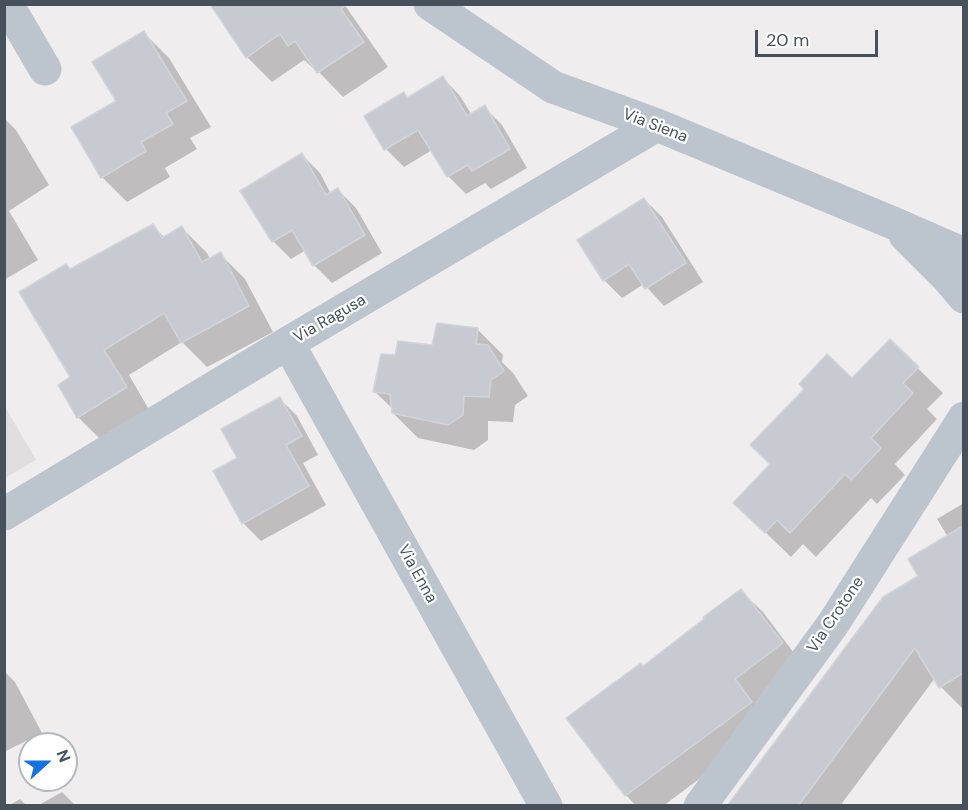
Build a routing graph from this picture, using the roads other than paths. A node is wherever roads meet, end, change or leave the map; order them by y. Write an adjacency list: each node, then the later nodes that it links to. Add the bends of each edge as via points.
1 (7, 4): 3 (street)
2 (430, 4): 4 (street, Via Siena, via 553,87)
3 (45, 69)
4 (657, 125): 5 (street, Via Siena); 9 (street, Via Ragusa)
5 (893, 223): 6 (street, Via Siena); 7 (street, Via Siena); 8 (street)
6 (963, 236)
7 (963, 254)
8 (963, 297)
9 (288, 343): 11 (street, Via Ragusa); 12 (street, Via Enna)
10 (963, 419): 13 (street, Via Crotone, via 833,624)
11 (4, 514)
12 (546, 806)
13 (700, 806)

